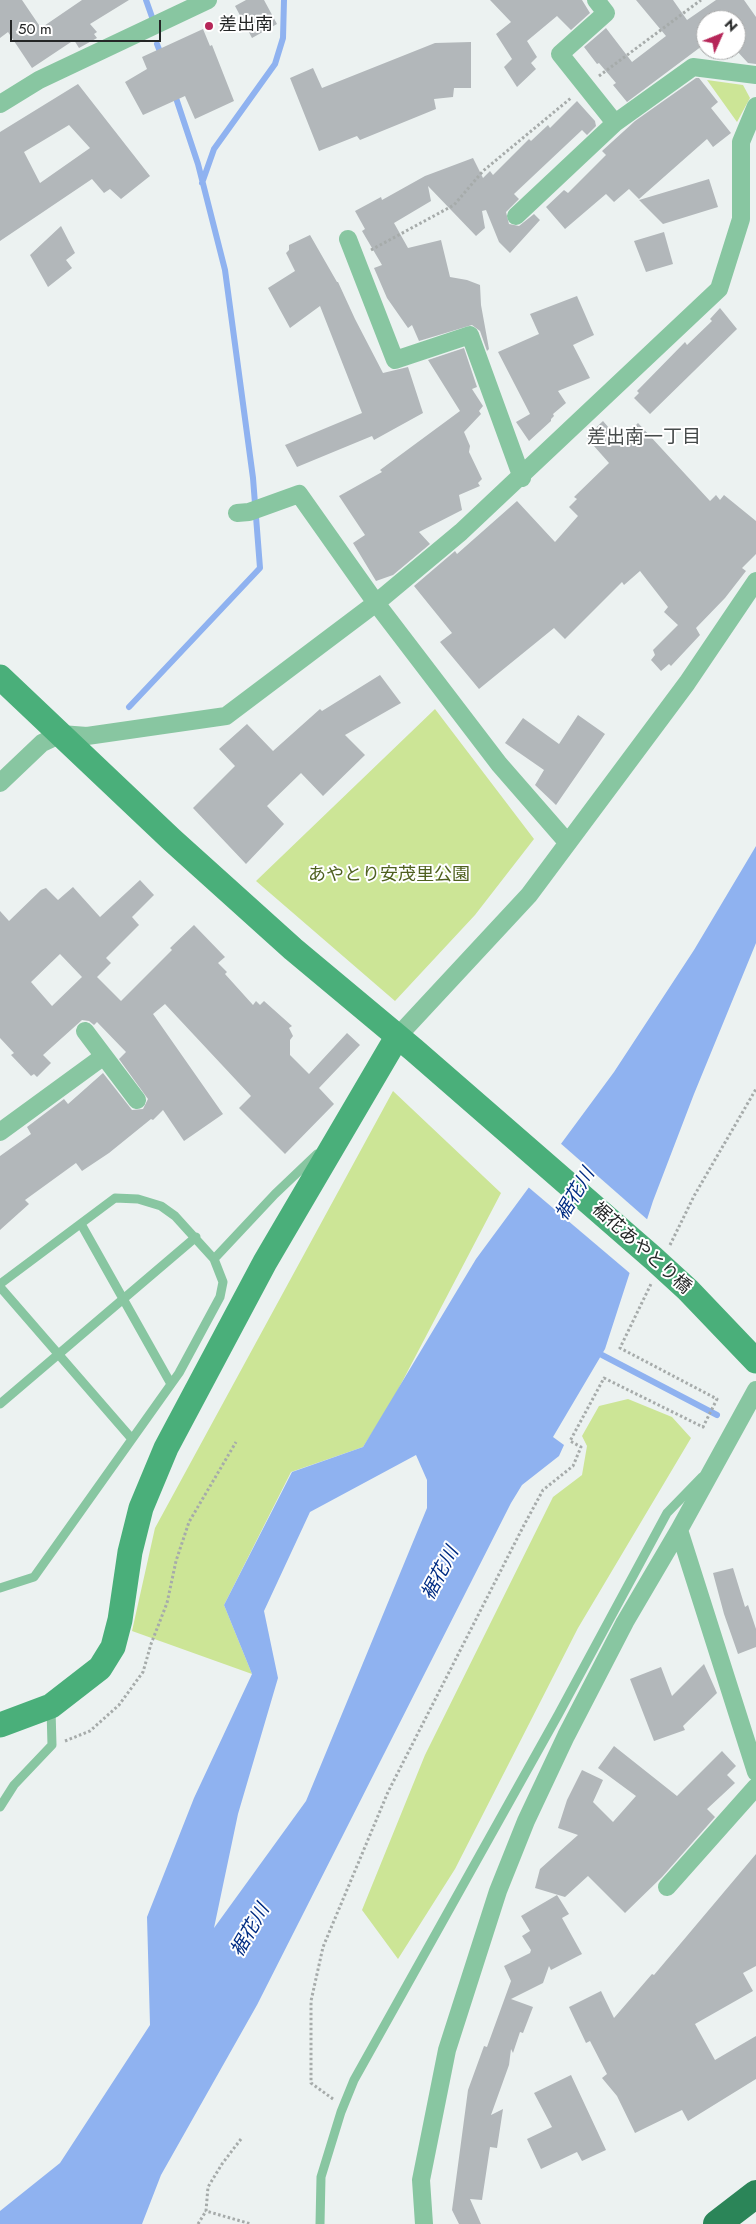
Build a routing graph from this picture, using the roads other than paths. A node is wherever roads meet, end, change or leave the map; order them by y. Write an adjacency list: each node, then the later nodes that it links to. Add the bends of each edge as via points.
1 (208, 0): 4 (street, via 39,80)
2 (596, 0): 6 (street, via 606,13 560,54)
3 (756, 75): 6 (street, via 693,67)
4 (0, 104)
5 (756, 106): 9 (street, via 741,142 741,219 719,289)
6 (615, 123): 7 (street)
7 (516, 216)
8 (348, 239): 9 (street, via 395,360 470,334)
9 (522, 478): 12 (street)
10 (249, 511): 12 (street, via 298,494)
11 (756, 581): 16 (street, via 687,683)
12 (376, 603): 14 (street, via 226,716 87,736); 16 (street, via 499,764)
13 (0, 677): 14 (street, 裾花あやとり橋)
14 (61, 734): 15 (street, via 42,743); 18 (street, 裾花あやとり橋, via 172,840)
15 (0, 783)
16 (567, 842): 18 (street, via 529,895)
17 (85, 1031): 19 (street)
18 (406, 1044): 22 (street); 29 (street, 裾花あやとり橋, via 653,1258)
19 (104, 1056): 20 (street); 21 (street)
20 (137, 1100)
21 (0, 1132)
22 (332, 1146): 25 (lane, via 321,1150); 37 (street, via 264,1262 166,1448 141,1508 113,1647 100,1668)
23 (81, 1224): 24 (lane, via 115,1198 138,1198 161,1206); 26 (lane); 27 (lane)
24 (196, 1238): 25 (lane); 27 (lane)
25 (214, 1259): 30 (lane, via 223,1282 220,1297)
26 (0, 1285): 28 (lane)
27 (122, 1300): 28 (lane); 30 (lane)
28 (60, 1354): 32 (lane); 33 (lane)
29 (754, 1358)
30 (171, 1384): 33 (lane)
31 (756, 1390): 34 (street)
32 (0, 1404)
33 (132, 1439): 36 (lane, via 34,1577)
34 (718, 1459): 35 (street); 44 (lane, via 667,1513 354,2080 321,2177)
35 (679, 1530): 39 (street); 45 (street, via 625,1622 571,1727 498,1891 447,2050 421,2180)
36 (0, 1588)
37 (51, 1706): 38 (street); 41 (lane, via 52,1745 14,1785)
38 (0, 1725)
39 (756, 1772)
40 (756, 1787): 42 (street)
41 (0, 1807)
42 (667, 1887)
43 (756, 2194): 46 (highway)
44 (320, 2224)
45 (424, 2224)
46 (716, 2224)

